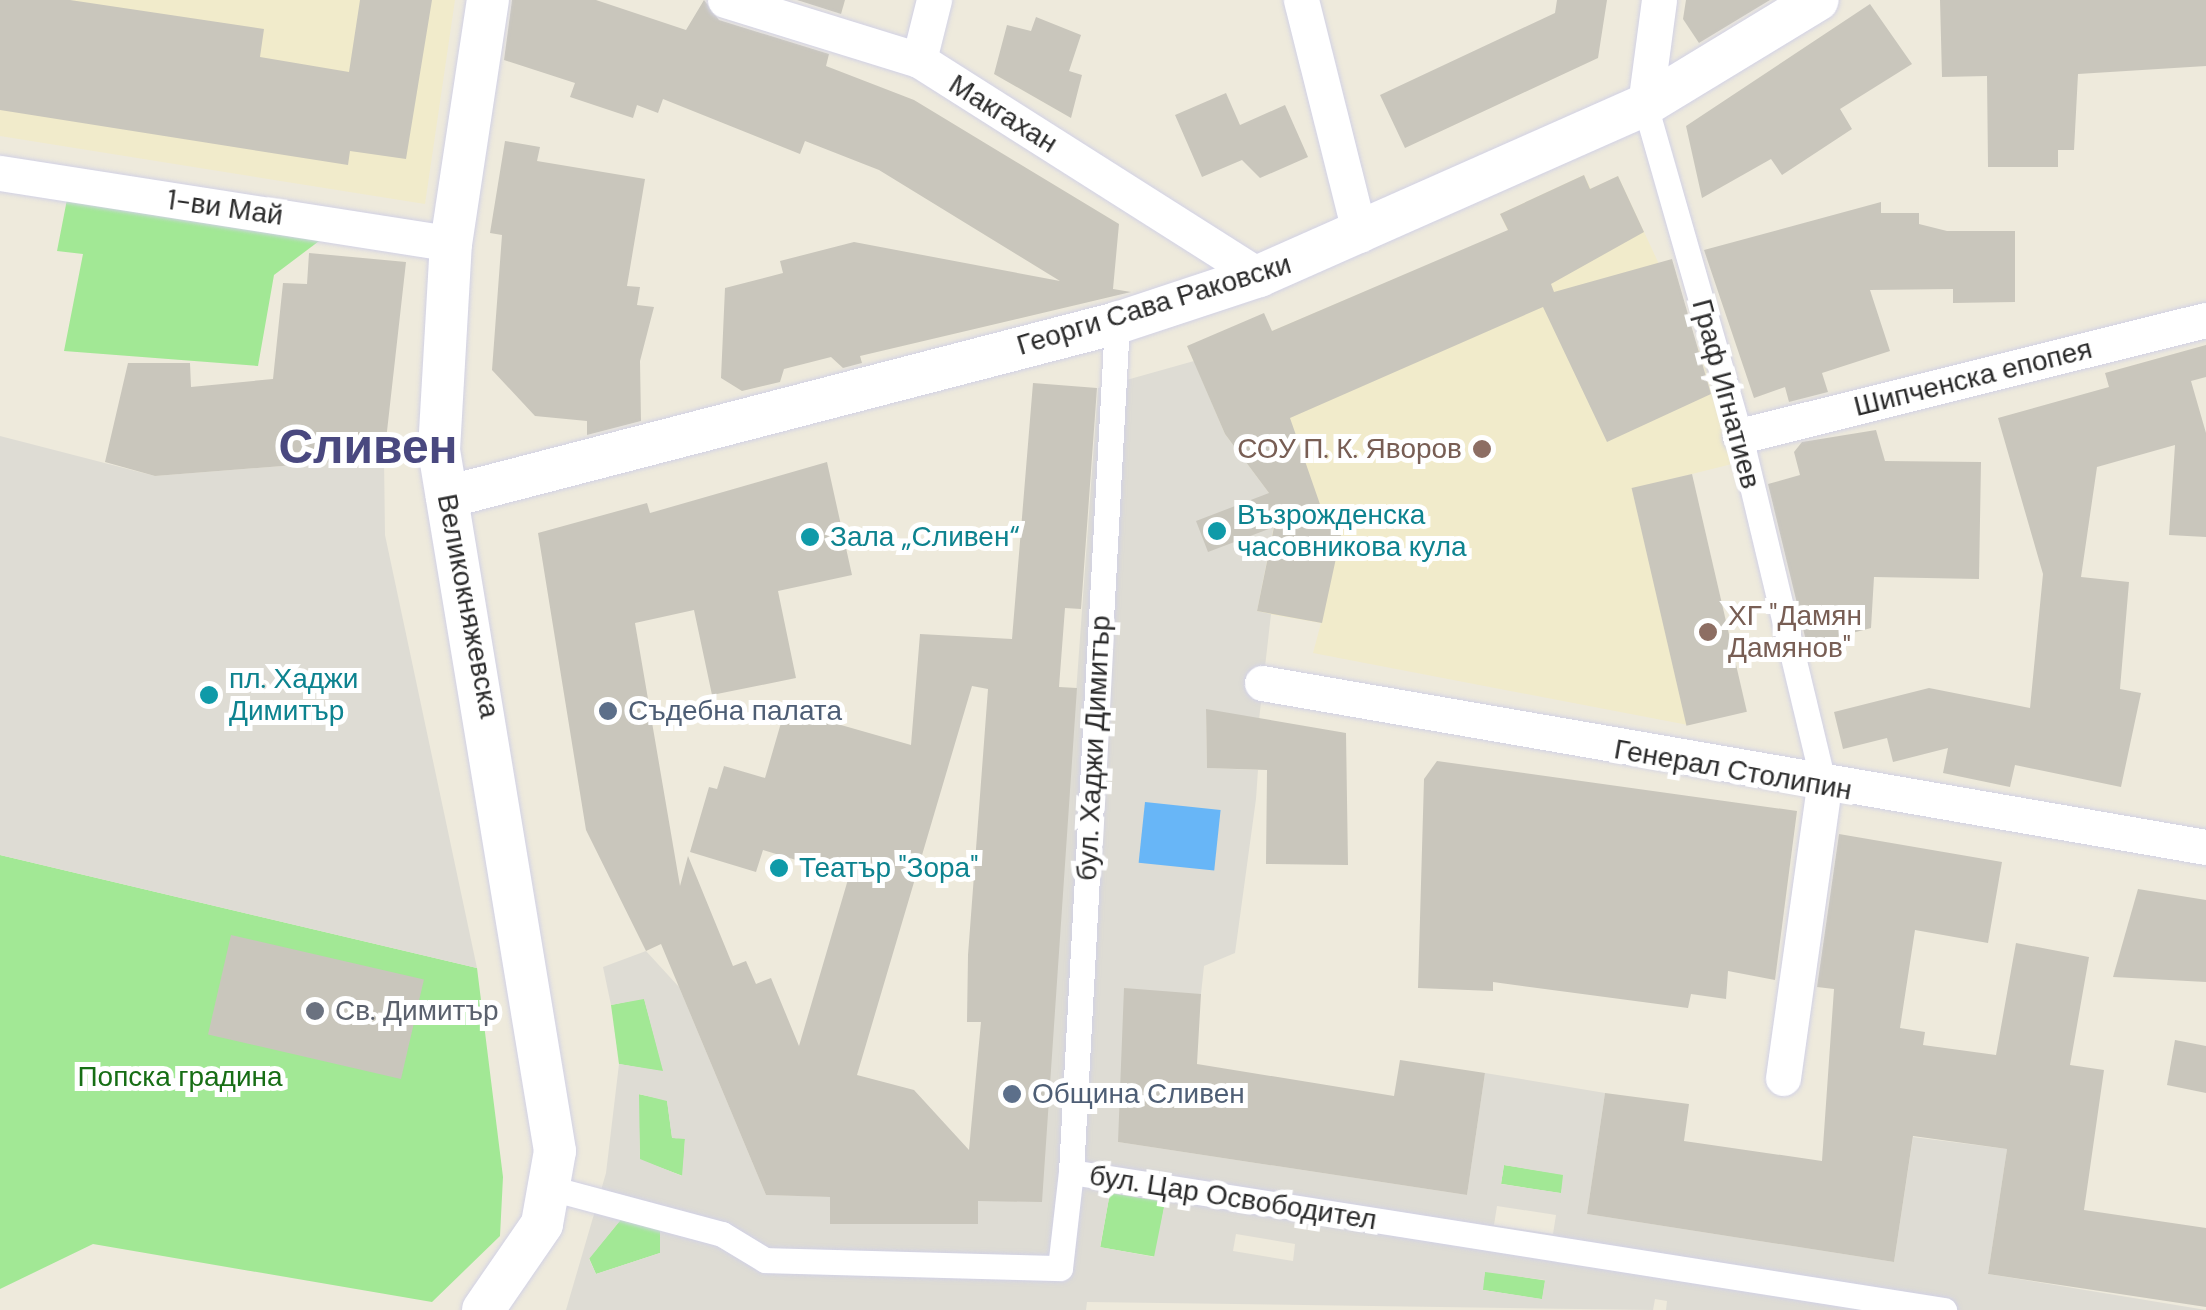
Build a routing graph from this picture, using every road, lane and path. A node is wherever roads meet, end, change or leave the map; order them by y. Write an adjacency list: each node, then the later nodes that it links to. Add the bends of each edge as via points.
1 (488, 0): 11 (street, Великокняжевска)
2 (725, 0): 7 (street, Макгахан)
3 (934, 0): 7 (street)
4 (1301, 0): 10 (street)
5 (1659, 0): 8 (street, Граф Игнатиев)
6 (1818, 0): 8 (street, Георги Сава Раковски)
7 (919, 60): 12 (street, Макгахан)
8 (1645, 105): 10 (street, Георги Сава Раковски); 15 (street, Граф Игнатиев)
9 (0, 173): 11 (street, 1-ви Май)
10 (1360, 235): 12 (street, Георги Сава Раковски)
11 (451, 244): 16 (street, Великокняжевска, via 438,394)
12 (1259, 276): 14 (street, Георги Сава Раковски)
13 (2206, 320): 15 (street, Шипченска епопея)
14 (1117, 323): 16 (street, Георги Сава Раковски); 22 (street, бул. Хаджи Димитър)
15 (1740, 436): 18 (street, Граф Игнатиев)
16 (447, 496): 21 (street, Великокняжевска)
17 (1262, 683): 18 (street, Генерал Столипин)
18 (1824, 788): 19 (street, Генерал Столипин); 20 (street)
19 (2206, 847)
20 (1783, 1078)
21 (555, 1170): 22 (street, бул. Цар Освободител, via 722,1234 765,1260 1060,1268); 24 (street, via 522,1258)
22 (1071, 1172): 23 (street, бул. Цар Освободител)
23 (1899, 1307): 25 (street, бул. Цар Освободител)
24 (483, 1310)
25 (1944, 1310)

